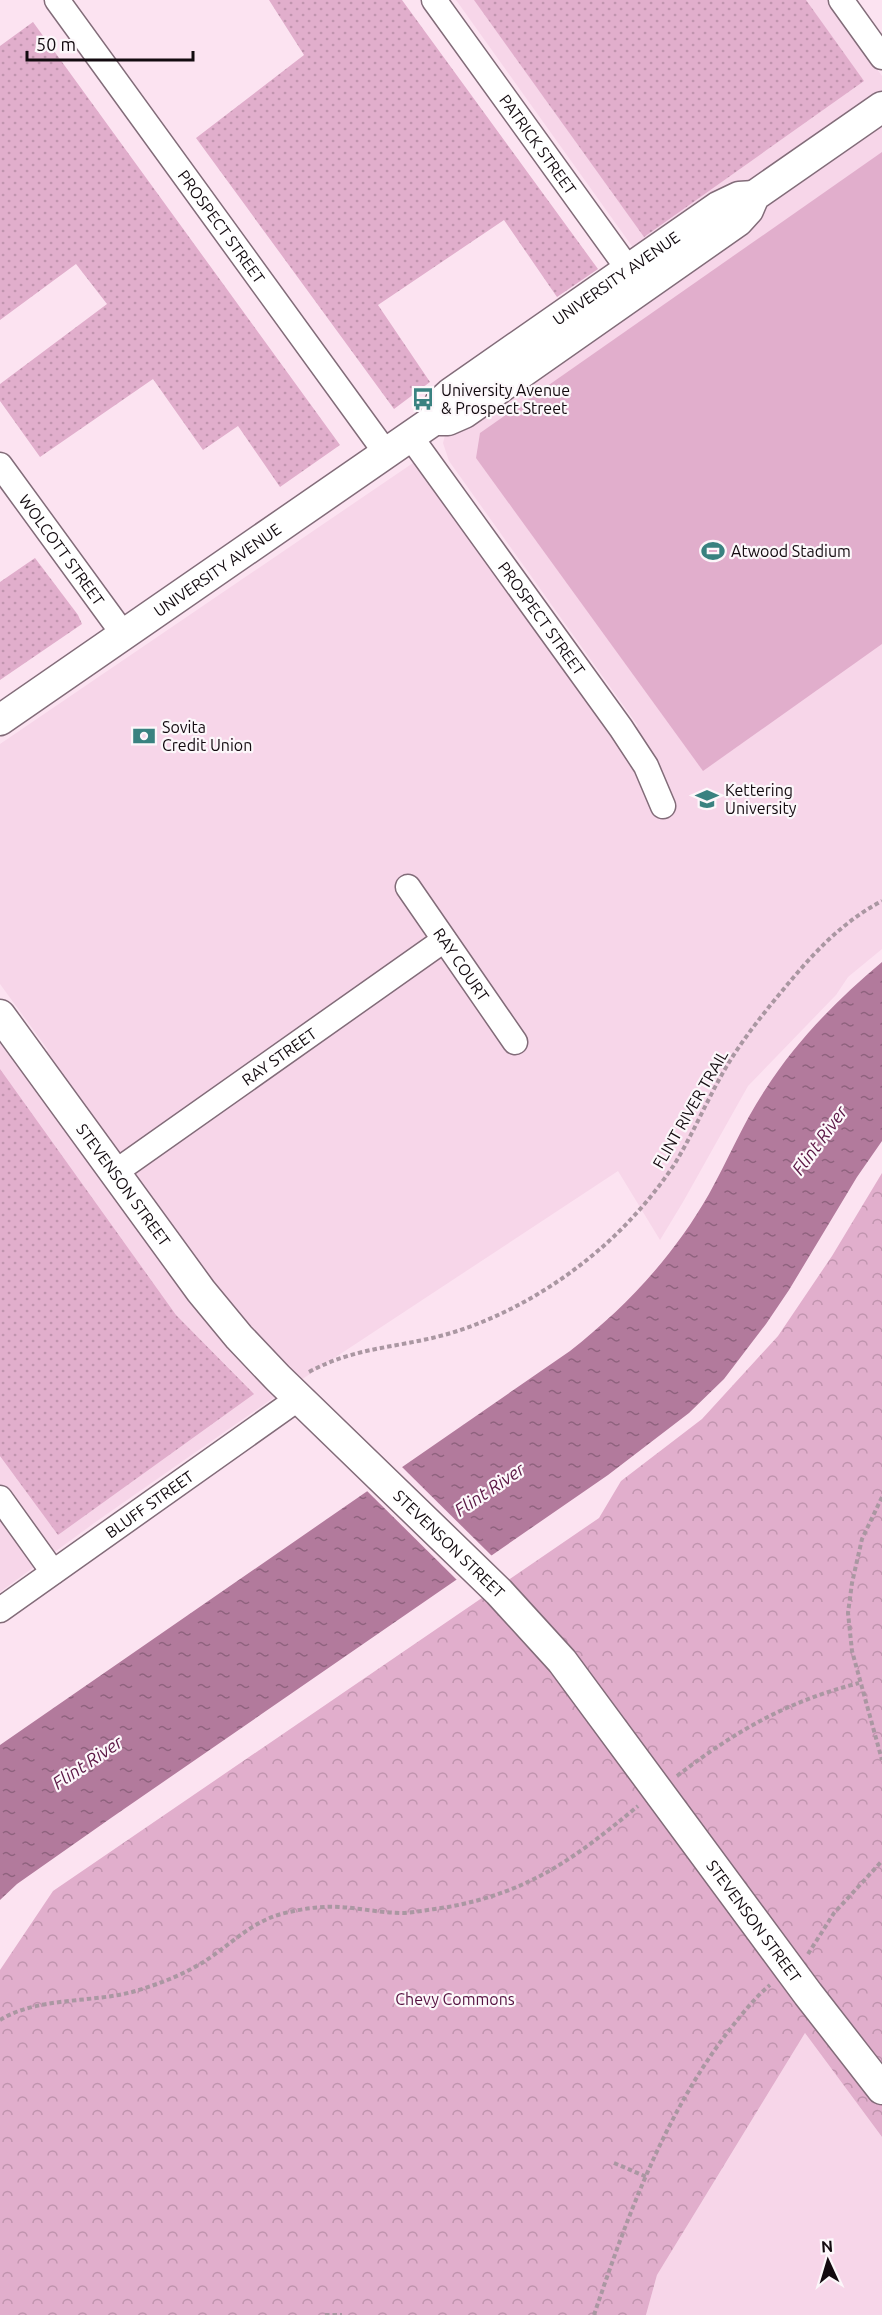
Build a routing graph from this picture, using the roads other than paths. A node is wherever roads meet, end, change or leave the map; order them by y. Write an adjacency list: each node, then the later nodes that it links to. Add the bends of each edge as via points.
1 (57, 0): 7 (street, PROSPECT STREET)
2 (434, 0): 6 (street, PATRICK STREET)
3 (841, 0): 4 (street)
4 (882, 57)
5 (882, 107): 6 (street, UNIVERSITY AVENUE, via 754,196 738,221)
6 (636, 279): 7 (street, UNIVERSITY AVENUE, via 464,413)
7 (410, 436): 9 (street, UNIVERSITY AVENUE); 11 (street, PROSPECT STREET, via 621,728 646,766)
8 (0, 465): 9 (street, WOLCOTT STREET)
9 (124, 634): 10 (street, UNIVERSITY AVENUE)
10 (0, 720)
11 (663, 806)
12 (408, 887): 13 (street, RAY COURT)
13 (444, 940): 15 (street, RAY COURT); 16 (street, RAY STREET)
14 (0, 1015): 16 (street, STEVENSON STREET)
15 (515, 1042)
16 (114, 1173): 17 (street, STEVENSON STREET, via 215,1309 259,1358)
17 (302, 1387): 19 (street, BLUFF STREET); 21 (street, STEVENSON STREET, via 342,1440 499,1592 562,1661)
18 (0, 1498): 19 (street)
19 (53, 1572): 20 (street, BLUFF STREET)
20 (0, 1610)
21 (882, 2089)

